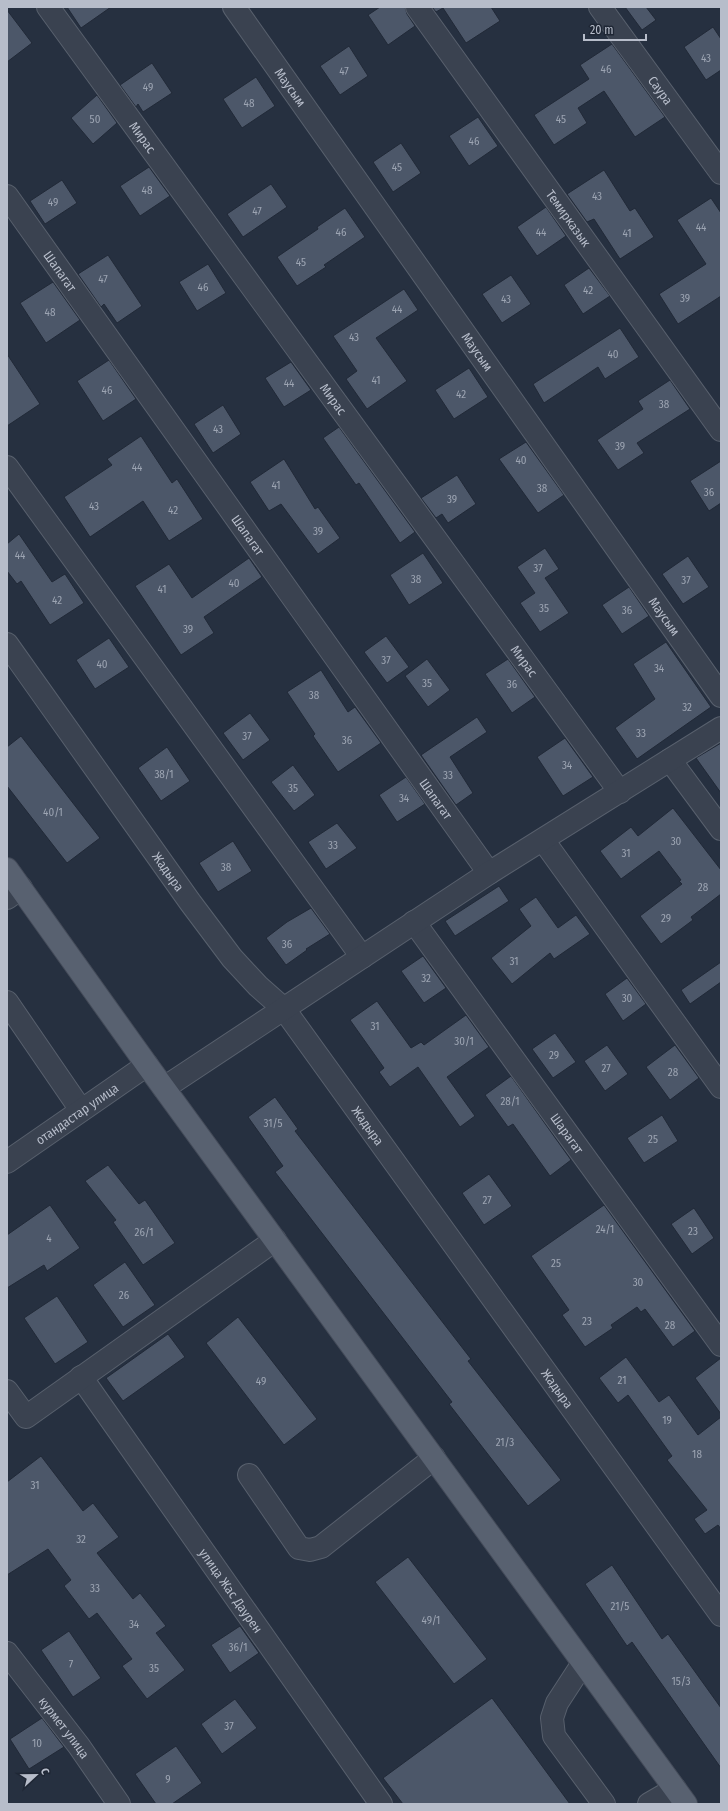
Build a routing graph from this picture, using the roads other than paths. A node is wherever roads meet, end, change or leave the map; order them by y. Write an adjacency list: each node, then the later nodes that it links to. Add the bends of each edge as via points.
1 (48, 7): 13 (street, Мирас)
2 (234, 7): 10 (street, Маусым)
3 (417, 7): 7 (street, Темирказык)
4 (600, 7): 5 (street, Саура)
5 (721, 173)
6 (7, 196): 17 (street, Шапагат)
7 (721, 430)
8 (7, 467): 20 (street)
9 (7, 644): 22 (street, Жадыра, via 232,958)
10 (721, 696)
11 (721, 728): 12 (street)
12 (670, 760): 13 (street); 14 (street)
13 (620, 792): 15 (street)
14 (721, 830)
15 (543, 840): 17 (street); 24 (street)
16 (7, 868): 18 (main road)
17 (489, 873): 19 (street)
18 (14, 893): 23 (main road)
19 (414, 922): 20 (street); 29 (street, Шарагат)
20 (362, 957): 22 (street)
21 (7, 1002): 26 (street)
22 (284, 1009): 25 (street); 34 (street, Жадыра)
23 (147, 1065): 25 (main road); 26 (street, отандастар улица)
24 (721, 1087)
25 (164, 1088): 28 (main road)
26 (81, 1110): 27 (street, отандастар улица)
27 (7, 1162)
28 (275, 1240): 30 (street); 32 (main road)
29 (721, 1345)
30 (82, 1377): 31 (street, via 26,1417); 39 (street, улица Жас Даурен)
31 (7, 1391)
32 (434, 1458): 33 (street, via 321,1548 310,1550 299,1548); 36 (main road)
33 (249, 1475)
34 (721, 1615)
35 (7, 1653): 38 (street, курмет улица, via 79,1746)
36 (583, 1663): 37 (main road); 40 (street, via 557,1703 552,1718 554,1736)
37 (680, 1797): 41 (street)
38 (119, 1804)
39 (381, 1804)
40 (604, 1804)
41 (649, 1804)

